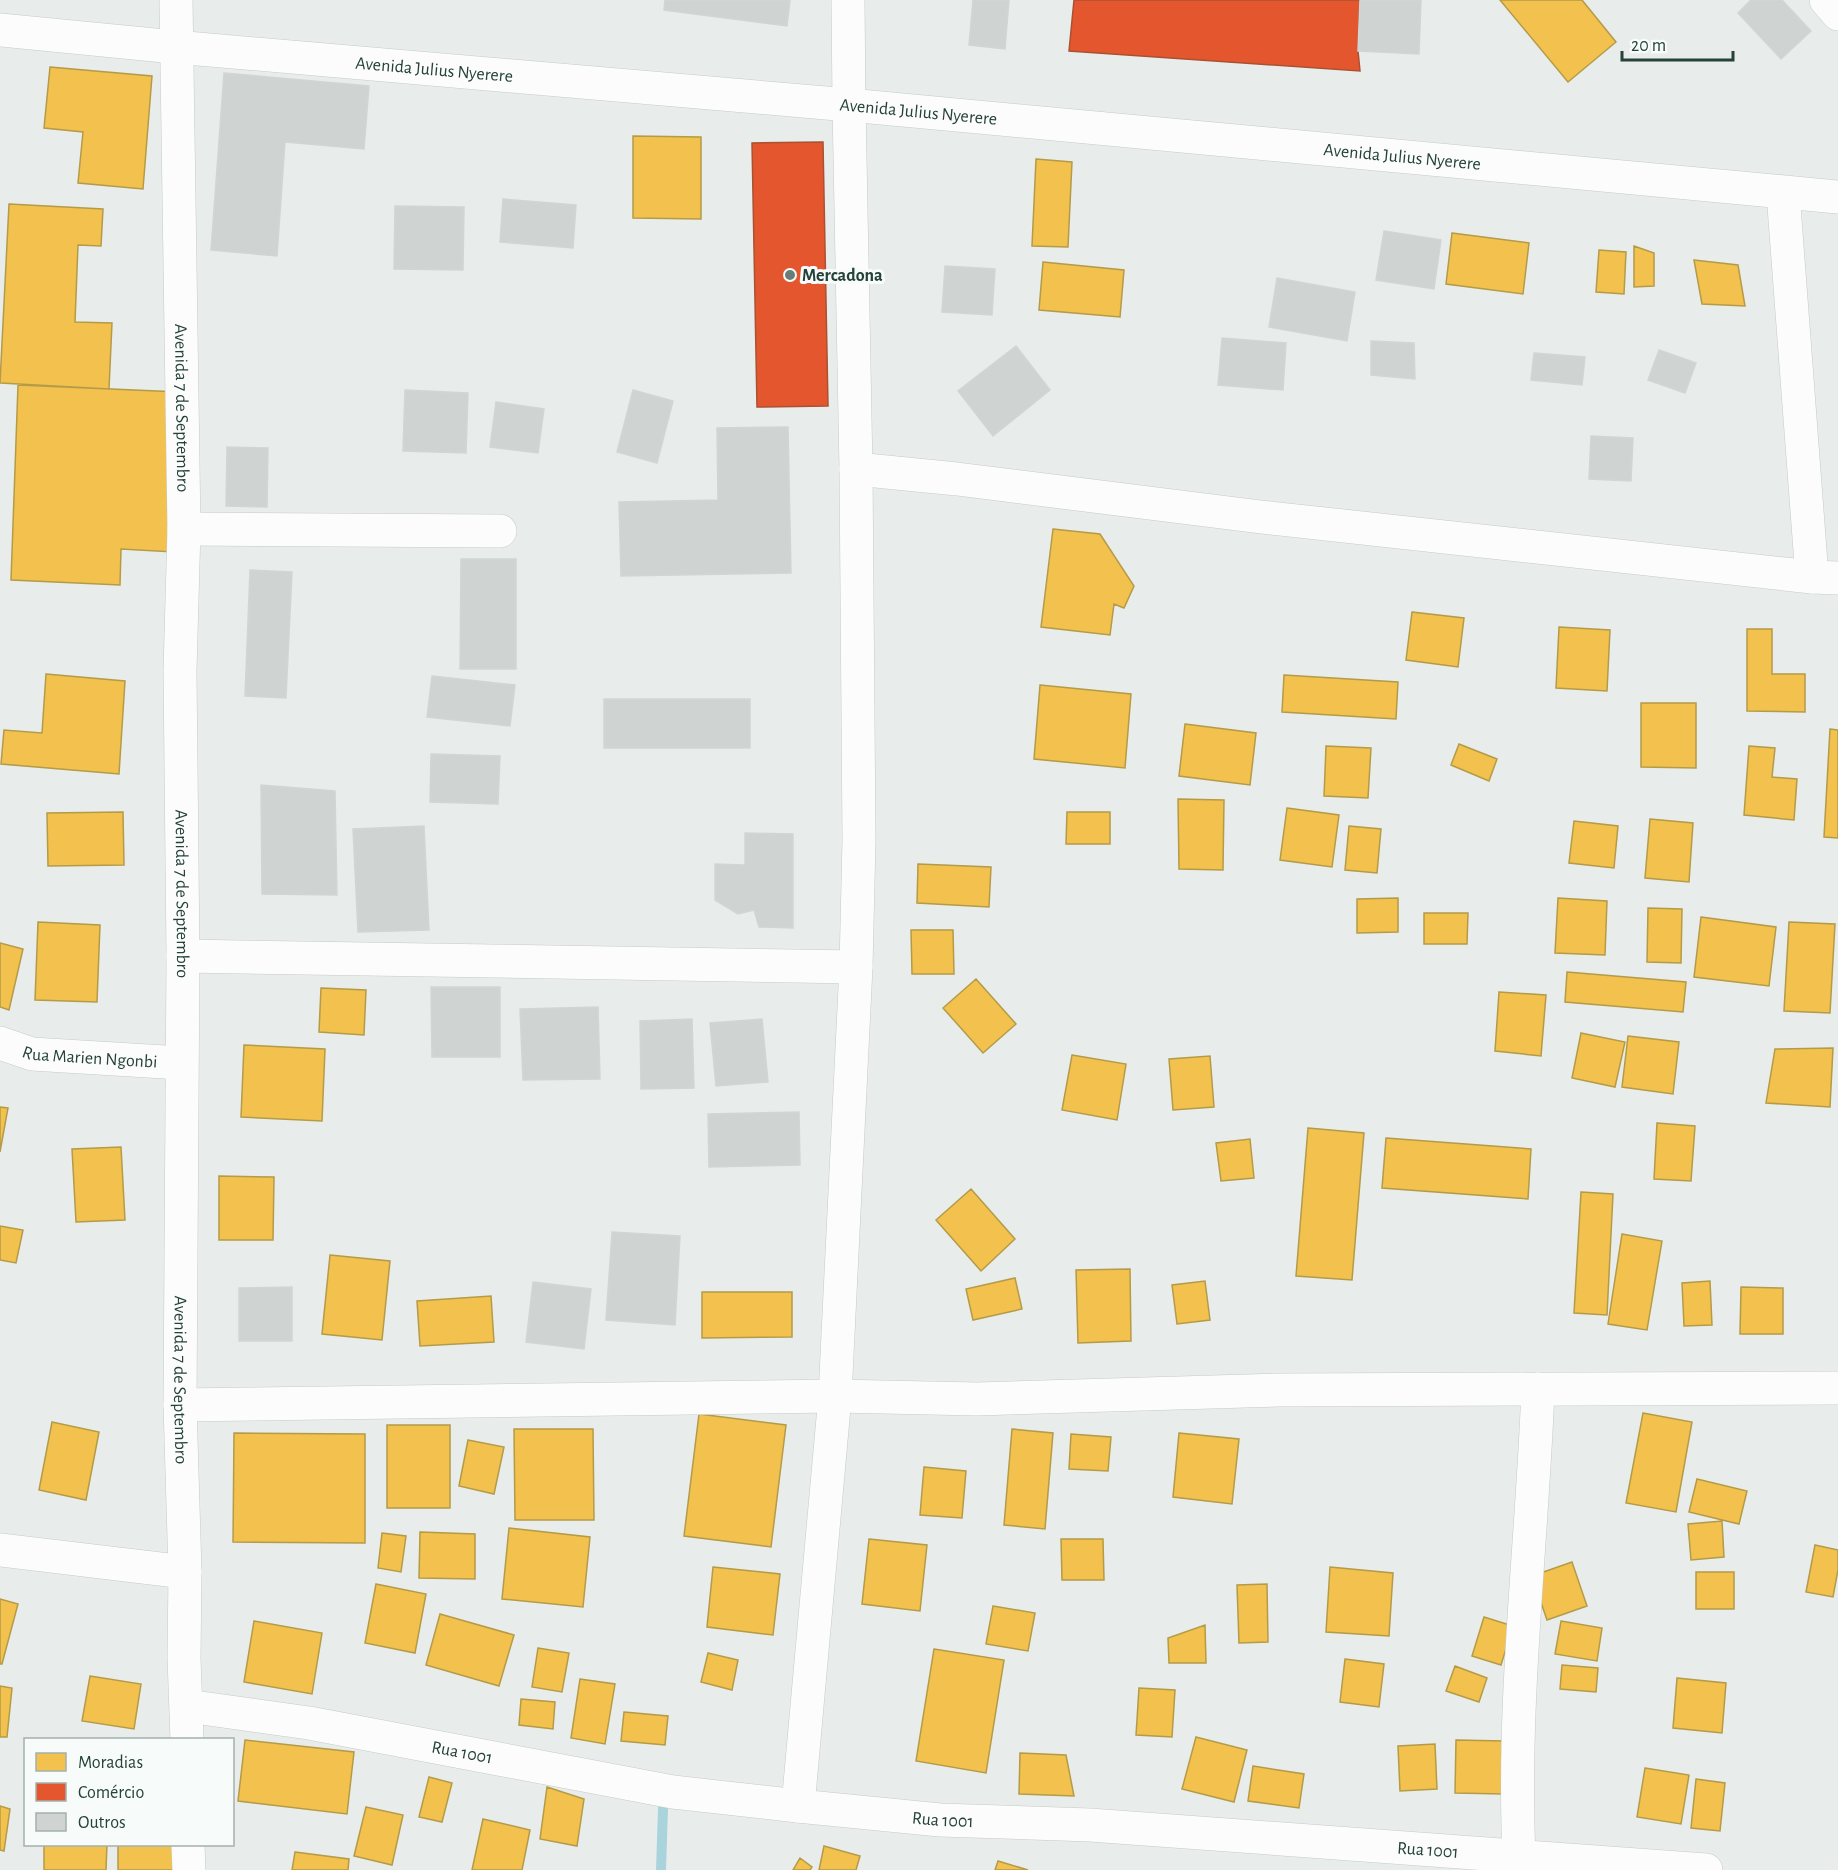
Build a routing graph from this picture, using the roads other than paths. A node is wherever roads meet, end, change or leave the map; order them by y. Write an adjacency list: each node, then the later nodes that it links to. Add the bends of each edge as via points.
1 (176, 0): 6 (street, Avenida 7 de Septembro)
2 (848, 0): 7 (street)
3 (1826, 0): 4 (street)
4 (1838, 14)
5 (0, 30): 6 (street, Avenida Julius Nyerere)
6 (176, 47): 7 (street, Avenida Julius Nyerere); 11 (street, Avenida 7 de Septembro)
7 (849, 105): 8 (street, Avenida Julius Nyerere); 10 (street)
8 (1783, 193): 9 (street, Avenida Julius Nyerere); 13 (street)
9 (1838, 197)
10 (856, 468): 13 (street, via 1261,518); 15 (street, via 859,840)
11 (184, 529): 12 (street); 14 (street, Avenida 7 de Septembro, via 180,671)
12 (500, 531)
13 (1825, 577)
14 (183, 956): 15 (street); 17 (street, Avenida 7 de Septembro)
15 (855, 968): 20 (street)
16 (0, 1043): 17 (street, Rua Marien Ngonbi, via 32,1054)
17 (181, 1063): 21 (street, Avenida 7 de Septembro)
18 (1838, 1388): 19 (street)
19 (1538, 1389): 20 (street, via 1281,1390 976,1399); 28 (street, via 1519,1686)
20 (835, 1396): 21 (street); 26 (street)
21 (180, 1406): 23 (street, Avenida 7 de Septembro)
22 (0, 1550): 23 (street)
23 (185, 1572): 24 (street, Avenida 7 de Septembro)
24 (187, 1706): 25 (street, Avenida 7 de Septembro); 26 (street, Rua 1001, via 309,1723 673,1792)
25 (187, 1738)
26 (798, 1806): 28 (street, Rua 1001, via 940,1820 1090,1825)
27 (188, 1846): 29 (street)
28 (1519, 1856): 30 (street, Rua 1001)
29 (189, 1870)
30 (1706, 1870)

